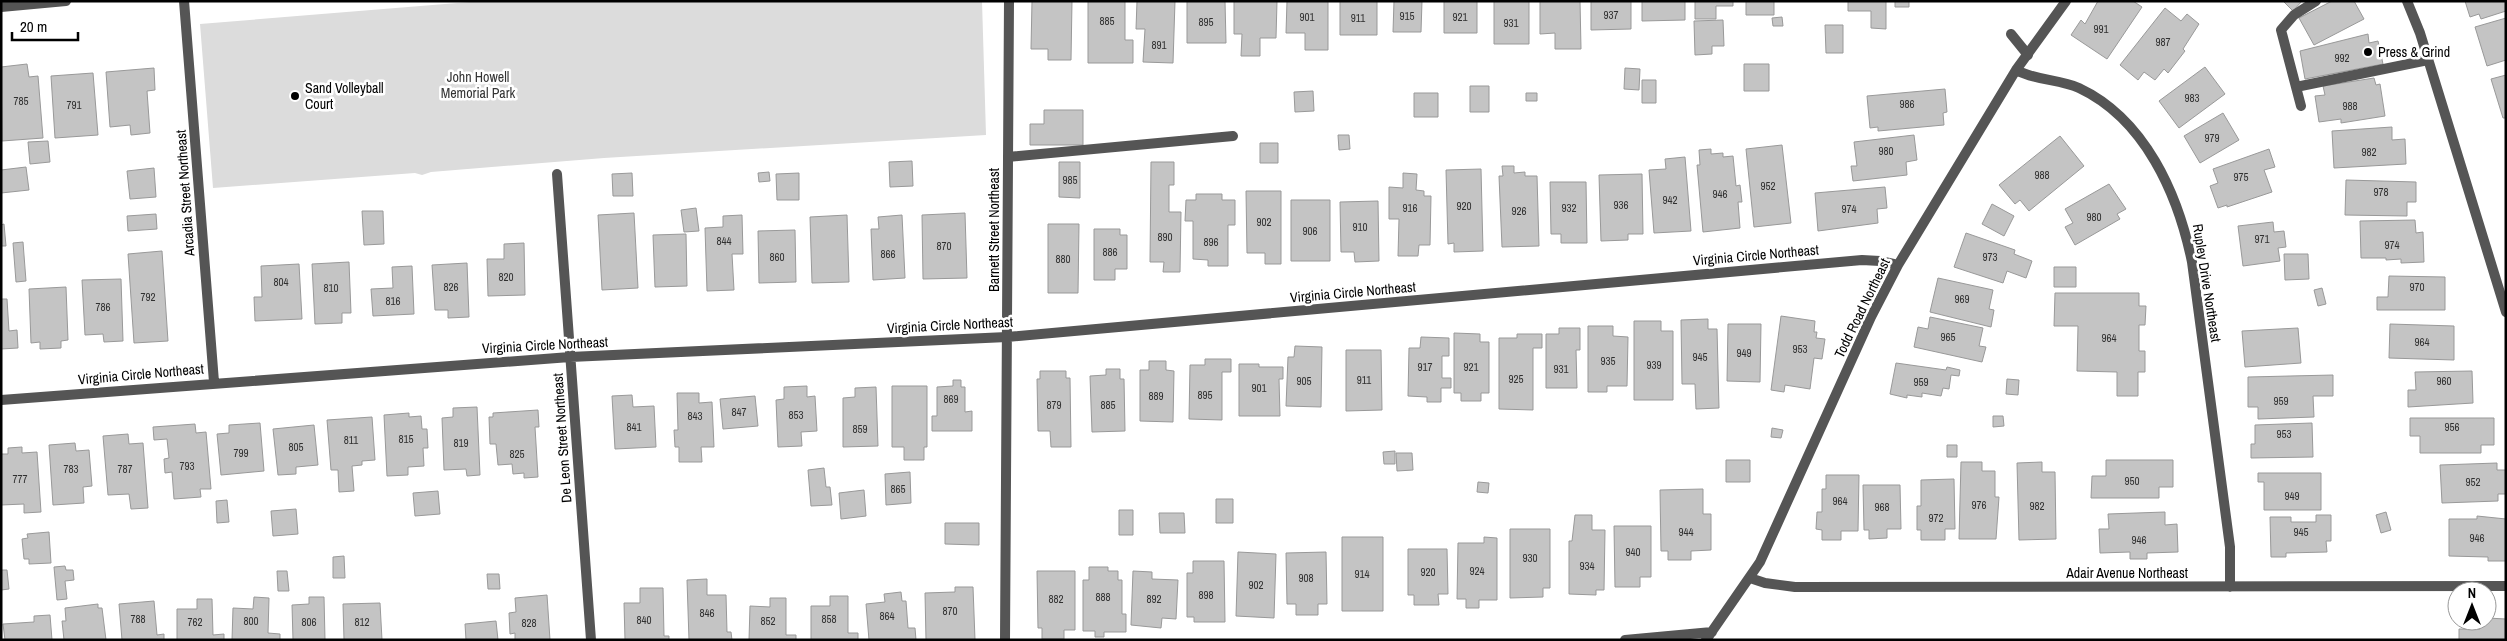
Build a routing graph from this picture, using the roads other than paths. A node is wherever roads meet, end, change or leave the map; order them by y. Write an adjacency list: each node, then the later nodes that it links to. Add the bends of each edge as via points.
1 (66, 1): 7 (street)
2 (184, 1): 21 (street, Arcadia Street Northeast)
3 (1009, 1): 15 (street, Barnett Street Northeast)
4 (2066, 1): 9 (street, Todd Road Northeast)
5 (2316, 1): 12 (street, via 2294,15 2281,30)
6 (2407, 1): 10 (street)
7 (1, 7)
8 (2012, 34): 9 (street)
9 (2028, 54): 11 (street, Todd Road Northeast)
10 (2428, 60): 12 (street); 18 (street)
11 (2016, 70): 17 (street, Todd Road Northeast); 25 (street, Rupley Drive Northeast, via 2031,78 2077,87 2106,102 2146,147 2175,200 2186,230 2192,262 2230,547)
12 (2296, 87): 13 (street)
13 (2301, 106)
14 (1233, 136): 15 (street)
15 (1008, 157): 19 (street, Barnett Street Northeast)
16 (557, 174): 20 (street, De Leon Street Northeast)
17 (1898, 265): 19 (street, Virginia Circle Northeast, via 1862,260); 23 (street, Todd Road Northeast)
18 (2506, 312)
19 (1007, 337): 20 (street, Virginia Circle Northeast); 28 (street, Barnett Street Northeast)
20 (570, 356): 21 (street, Virginia Circle Northeast); 27 (street, De Leon Street Northeast)
21 (214, 382): 22 (street, Virginia Circle Northeast)
22 (1, 400)
23 (1750, 578): 25 (street, Adair Avenue Northeast, via 1795,587); 26 (street, Todd Road Northeast)
24 (2506, 586): 25 (street, Adair Avenue Northeast)
25 (2230, 587)
26 (1709, 636): 29 (street)
27 (592, 640)
28 (1005, 640)
29 (1625, 640)

